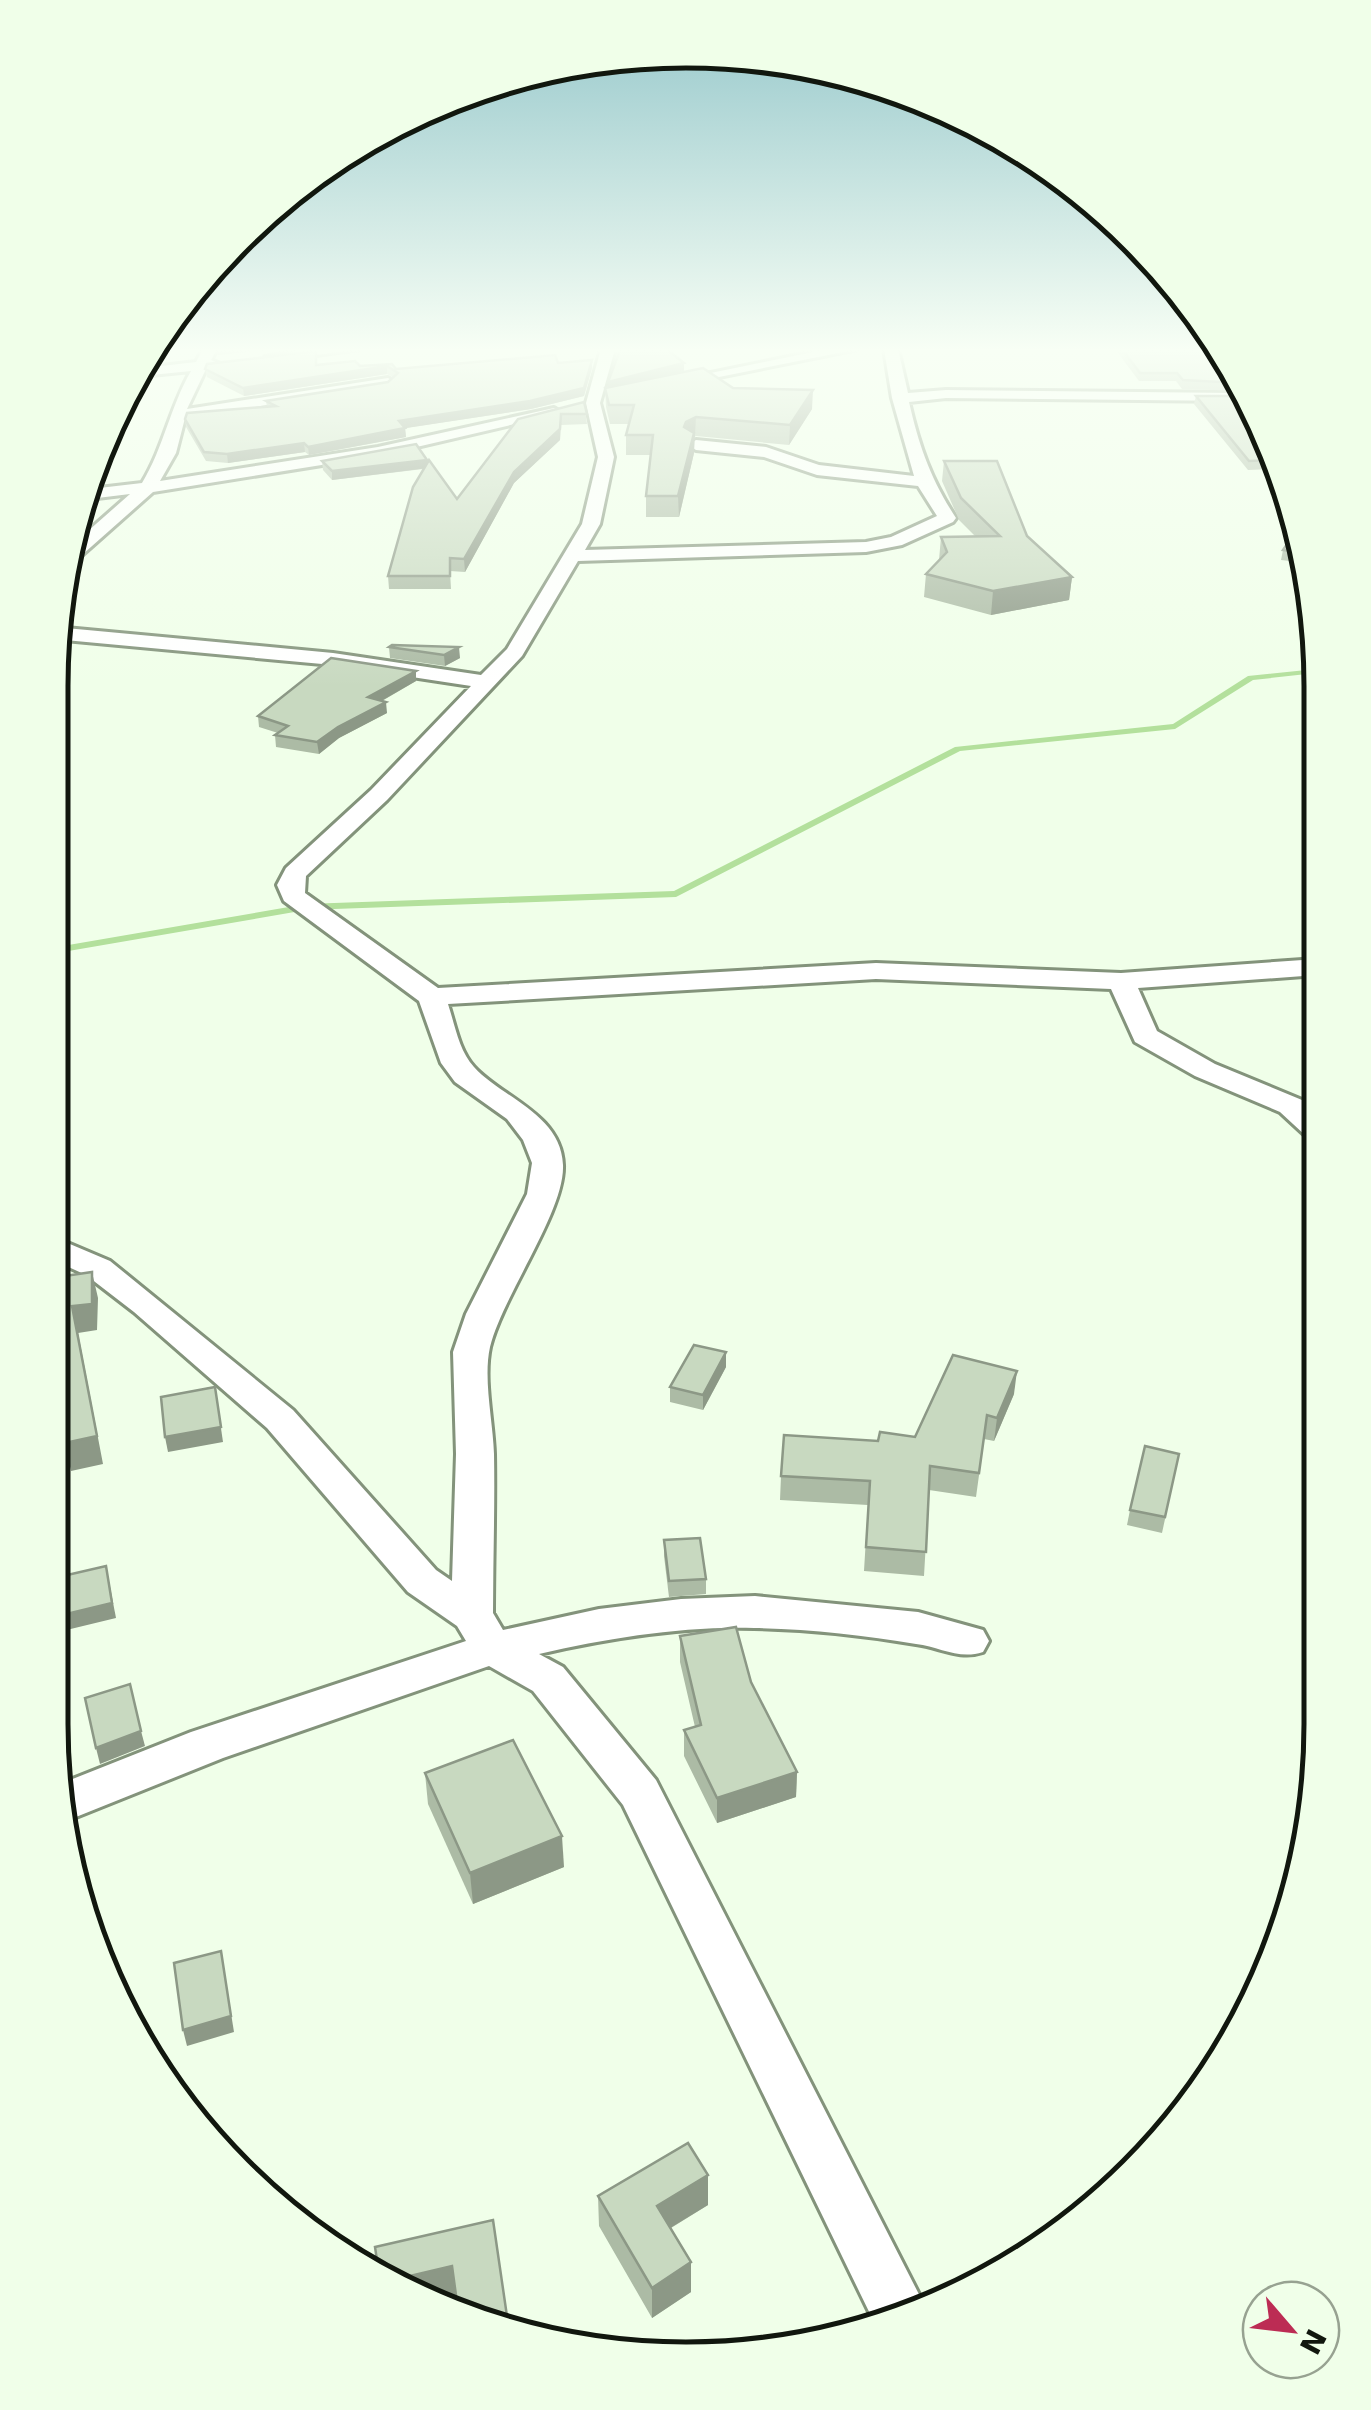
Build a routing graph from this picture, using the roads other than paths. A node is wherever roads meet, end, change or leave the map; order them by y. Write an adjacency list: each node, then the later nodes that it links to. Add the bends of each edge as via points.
1 (163, 461): 7 (street)
2 (321, 461): 7 (street)
3 (604, 461): 10 (street, via 591,524)
4 (793, 461): 6 (street)
5 (918, 461): 6 (street)
6 (924, 482): 10 (street, via 947,518 896,541 814,551)
7 (147, 488): 8 (street); 9 (street)
8 (98, 492)
9 (85, 543)
10 (569, 556): 12 (street, via 515,652)
11 (70, 635): 12 (street, via 333,659)
12 (484, 682): 15 (street, via 379,795 294,873 290,885 292,896 324,922)
13 (1304, 968): 14 (street)
14 (1121, 982): 15 (street, via 876,970); 16 (street, via 1145,1036)
15 (432, 997): 18 (street, via 451,1056 465,1076 518,1112 548,1163 543,1194 471,1352)
16 (1304, 1117)
17 (68, 1254): 18 (street, via 146,1304 280,1419 422,1581)
18 (482, 1632): 19 (street, via 755,1612 918,1628); 20 (street); 21 (street, via 548,1679 640,1793)
19 (968, 1641)
20 (72, 1798)
21 (896, 2305)

